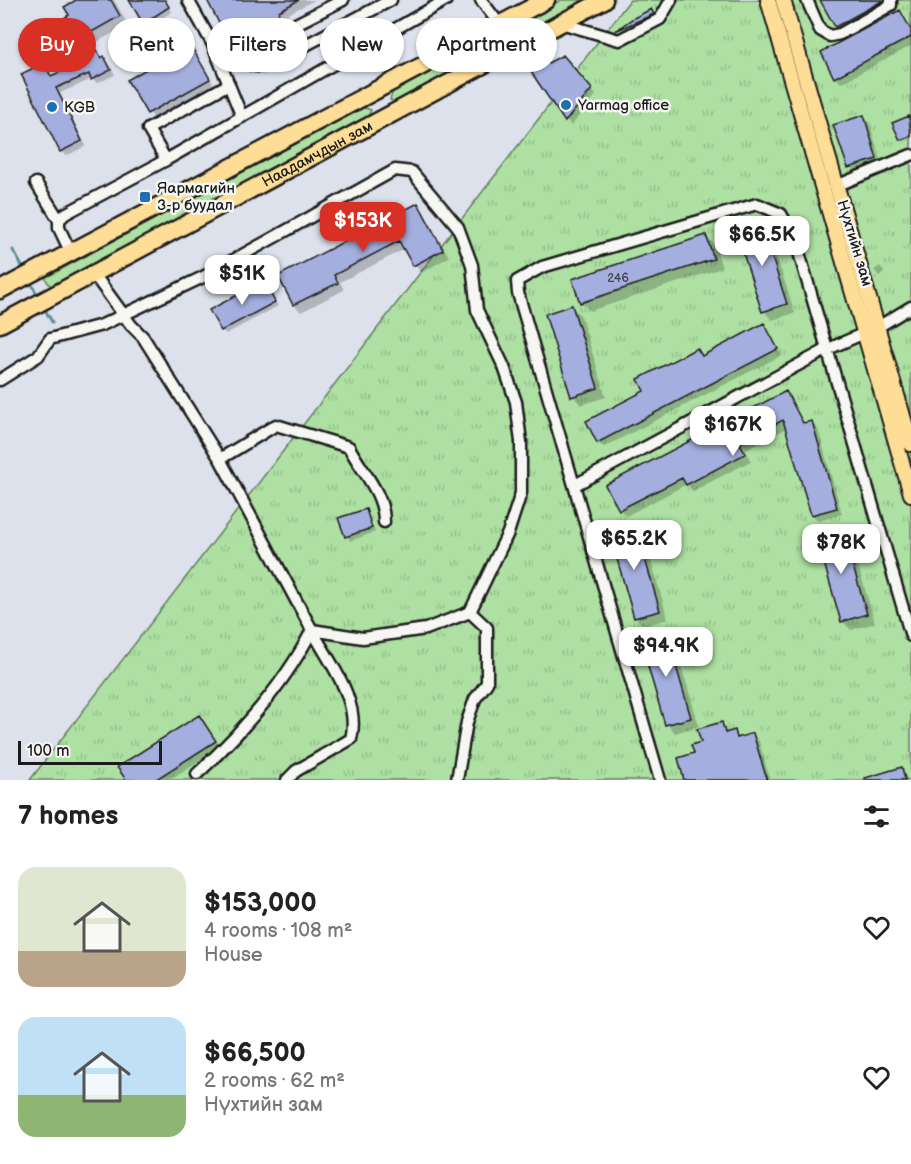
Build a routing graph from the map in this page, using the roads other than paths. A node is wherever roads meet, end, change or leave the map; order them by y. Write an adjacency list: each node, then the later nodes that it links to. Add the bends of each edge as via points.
1 (188, 0): 17 (street)
2 (343, 0): 13 (street)
3 (392, 0): 18 (street)
4 (446, 0): 23 (street)
5 (481, 0): 14 (street)
6 (546, 0): 15 (highway, Наадамчдын зам)
7 (604, 0): 16 (highway, Наадамчдын зам)
8 (671, 0): 16 (street, via 660,19 619,40)
9 (768, 0): 37 (main road, Нүхтийн зам)
10 (783, 0): 28 (main road, Нүхтийн зам)
11 (807, 0): 12 (street, via 820,30 830,36 891,5)
12 (891, 0)
13 (308, 18)
14 (495, 18)
15 (513, 18)
16 (561, 23): 24 (highway, Наадамчдын зам)
17 (207, 37)
18 (308, 44)
19 (416, 69): 22 (highway, Наадамчдын зам)
20 (224, 72): 21 (street)
21 (229, 84): 23 (street); 26 (street, via 148,129)
22 (373, 92): 24 (highway); 30 (highway, Наадамчдын зам)
23 (242, 117): 26 (street)
24 (387, 117): 31 (highway, Наадамчдын зам)
25 (911, 155): 28 (street)
26 (166, 160): 29 (street)
27 (36, 183): 29 (street)
28 (836, 186): 36 (main road, Нүхтийн зам)
29 (59, 220): 30 (street)
30 (71, 253): 32 (highway, Наадамчдын зам)
31 (93, 273): 34 (street); 35 (highway, Наадамчдын зам)
32 (4, 288)
33 (911, 307): 36 (street)
34 (124, 313): 39 (street, via 102,325 51,339 38,356); 41 (street); 45 (street, via 212,272 395,170 412,172 458,227 472,265 477,310 516,402 521,493 508,533)
35 (0, 324)
36 (878, 327): 37 (street); 40 (main road, Нүхтийн зам)
37 (865, 332): 38 (street); 43 (main road, Нүхтийн зам)
38 (826, 350): 42 (street); 42 (street, via 795,239 781,214 757,204 542,267 520,278 518,293); 47 (street)
39 (0, 380)
40 (911, 444)
41 (220, 459): 44 (street, via 276,425 349,447 378,493); 46 (street)
42 (575, 485): 51 (street)
43 (911, 494)
44 (384, 522)
45 (470, 612): 46 (street, via 426,629 363,638); 50 (street, via 487,628 487,683 475,699 467,722)
46 (312, 630): 48 (street, via 302,651 235,739); 49 (street, via 353,709 355,725 351,739)
47 (911, 636)
48 (198, 774)
49 (287, 780)
50 (457, 780)
51 (660, 780)

